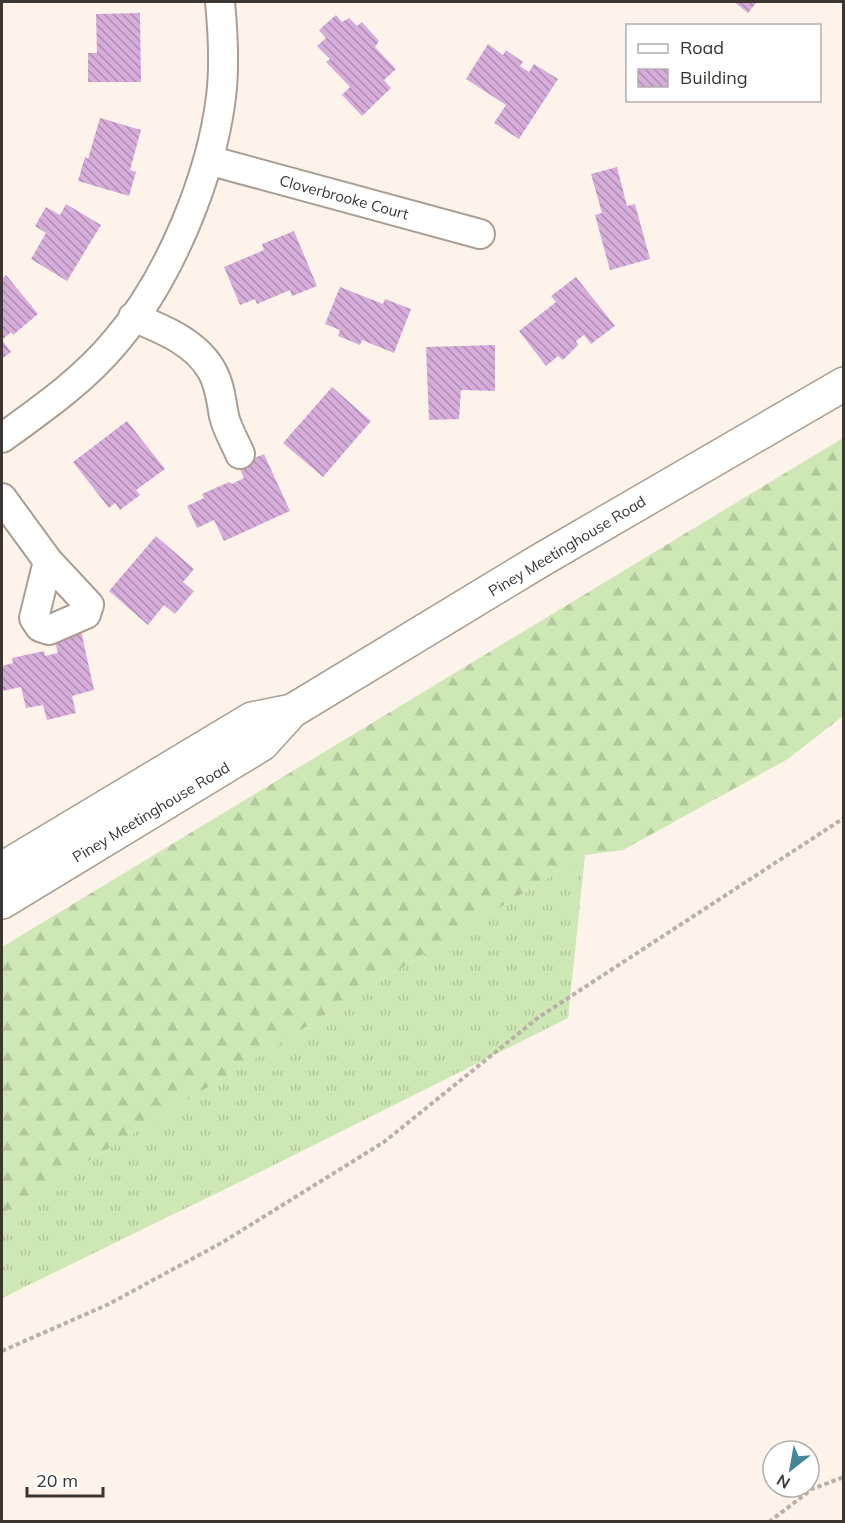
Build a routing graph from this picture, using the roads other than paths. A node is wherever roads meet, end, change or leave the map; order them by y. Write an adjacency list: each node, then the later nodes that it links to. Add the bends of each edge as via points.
1 (220, 2): 2 (street, via 224,43 221,97)
2 (208, 160): 3 (street, Cloverbrooke Court); 4 (street, via 177,244 154,288)
3 (480, 234)
4 (133, 317): 6 (street, via 79,380); 7 (street, via 170,332 201,355 221,391 225,418)
5 (843, 384): 10 (main road, Piney Meetinghouse Road)
6 (2, 438)
7 (240, 454)
8 (2, 498): 9 (street)
9 (48, 561)
10 (292, 711): 11 (main road, Piney Meetinghouse Road, via 252,719); 12 (main road, Piney Meetinghouse Road, via 262,744)
11 (2, 869)
12 (2, 902)

